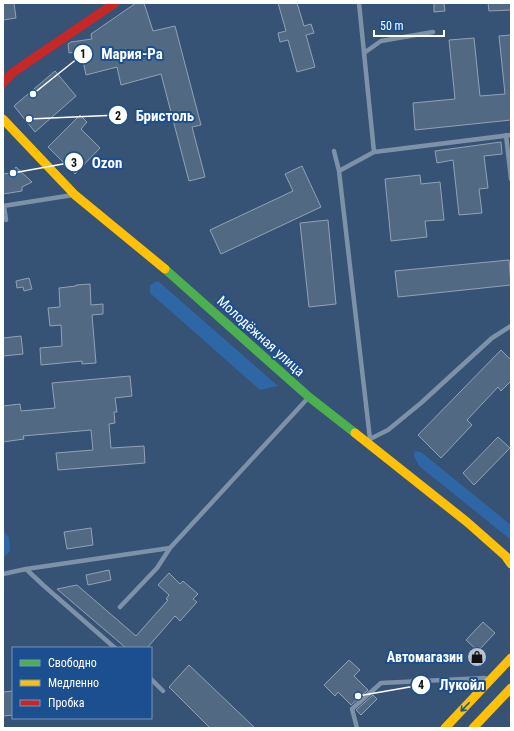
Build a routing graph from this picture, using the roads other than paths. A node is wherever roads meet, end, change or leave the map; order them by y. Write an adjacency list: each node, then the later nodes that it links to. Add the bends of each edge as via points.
1 (114, 3): 5 (main road, via 12,73)
2 (359, 3): 4 (lane)
3 (433, 32): 4 (lane, via 381,41)
4 (364, 53): 9 (lane)
5 (3, 83)
6 (3, 120): 12 (main road, Молодёжная улица)
7 (508, 135): 9 (lane); 11 (lane)
8 (334, 150): 10 (lane)
9 (374, 152): 10 (lane)
10 (339, 171): 17 (lane)
11 (511, 179)
12 (75, 195): 13 (lane); 16 (main road, Молодёжная улица, via 158,263)
13 (3, 206): 14 (lane)
14 (6, 220)
15 (511, 326): 17 (lane, via 492,338 421,403)
16 (309, 397): 17 (main road, Молодёжная улица); 18 (lane)
17 (370, 442): 19 (main road, Молодёжная улица, via 467,522)
18 (170, 548): 20 (lane); 22 (lane, via 157,568)
19 (509, 561)
20 (26, 569): 21 (lane); 23 (lane)
21 (3, 574)
22 (120, 607)
23 (114, 647)
24 (511, 658): 25 (main road)
25 (493, 678): 29 (lane, via 381,683 352,709); 30 (main road, one-way to 30)
26 (152, 680): 28 (lane)
27 (511, 688): 31 (main road)
28 (163, 691)
29 (357, 728)
30 (445, 728)
31 (473, 728)

